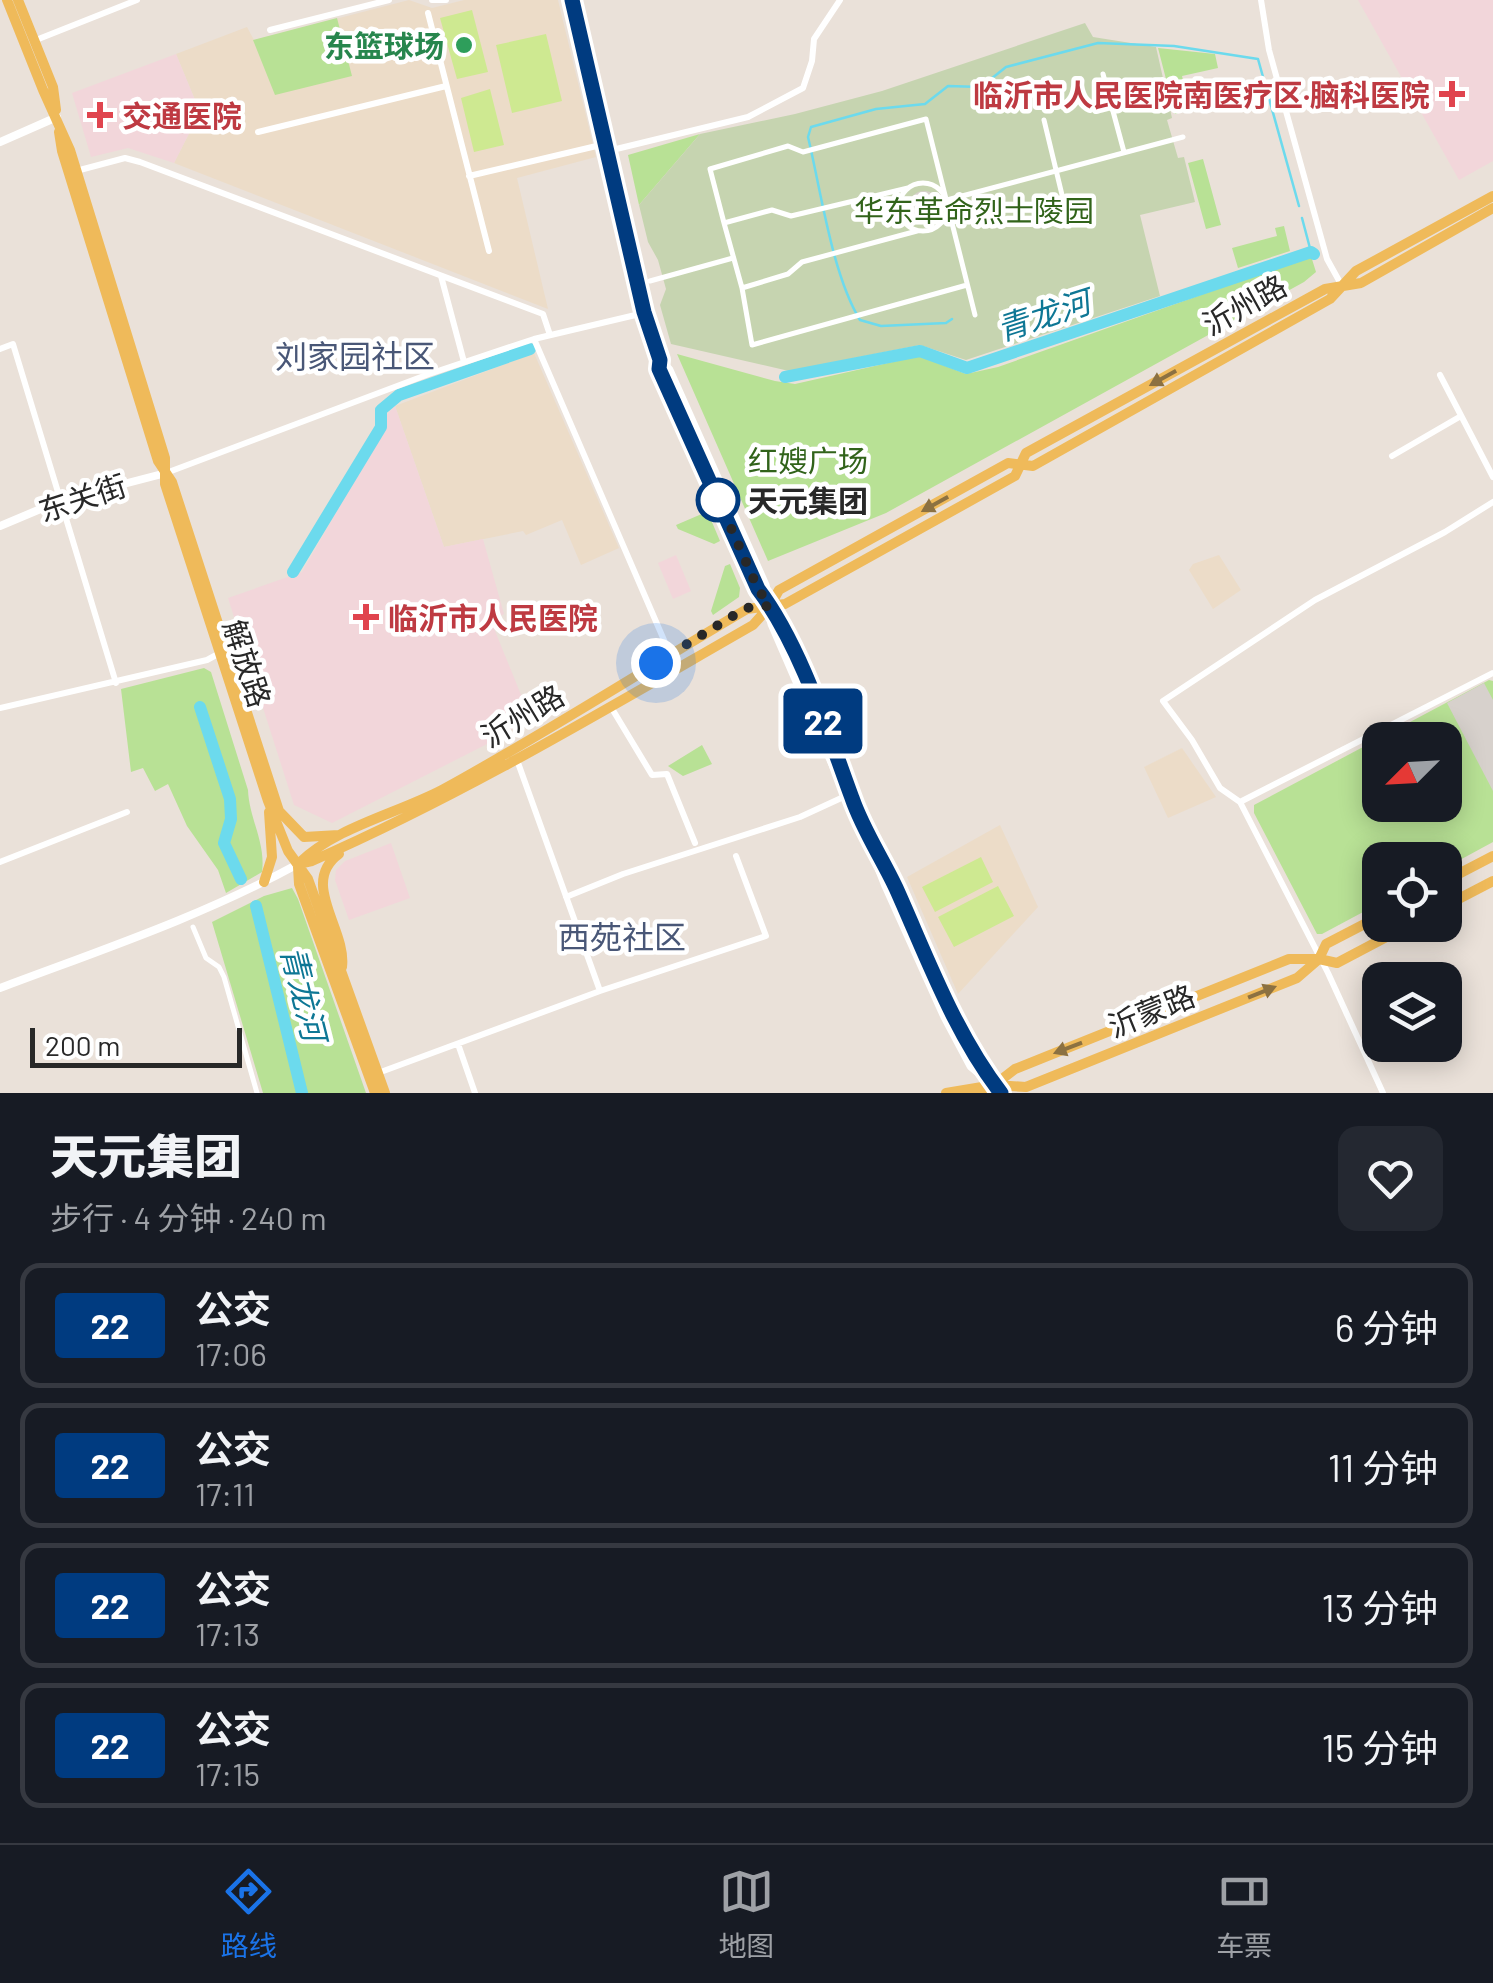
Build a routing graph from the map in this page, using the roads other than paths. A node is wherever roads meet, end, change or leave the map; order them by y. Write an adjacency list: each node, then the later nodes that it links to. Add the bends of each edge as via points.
1 (7, 0): 15 (main road, 解放路)
2 (18, 0): 12 (main road, 解放路)
3 (137, 0): 12 (street)
4 (390, 0): 11 (street)
5 (432, 0): 6 (street)
6 (446, 0)
7 (572, 0): 20 (main road)
8 (840, 0): 20 (street, via 814,39 803,88 748,117)
9 (1261, 0): 37 (street, via 1327,259)
10 (428, 14): 14 (street)
11 (270, 30)
12 (36, 40): 15 (main road, 解放路)
13 (1103, 74): 21 (street)
14 (446, 86): 17 (street); 24 (street)
15 (57, 117): 19 (street); 23 (main road, 解放路); 48 (main road, 解放路, via 67,169)
16 (1044, 120): 22 (street)
17 (258, 132)
18 (1182, 136): 21 (street)
19 (0, 142)
20 (606, 147): 24 (street); 39 (main road)
21 (1124, 152): 22 (street)
22 (1056, 170): 27 (street); 30 (street)
23 (76, 171): 34 (street, via 125,158 140,162); 48 (main road, 解放路)
24 (469, 176): 32 (street)
25 (908, 188): 27 (street, via 931,184); 29 (street, via 790,216 772,210); 31 (street, via 899,208)
26 (1493, 196): 37 (main road, 沂州路, via 1356,271)
27 (947, 200): 29 (street, via 926,119 710,169); 31 (street, via 943,222); 36 (street)
28 (1493, 208): 37 (main road, 沂州路, via 1361,283)
29 (724, 223): 33 (street)
30 (1069, 224)
31 (916, 231): 38 (street, via 802,262 788,274)
32 (489, 252)
33 (733, 258): 35 (street); 38 (street)
34 (441, 276): 41 (street, via 544,314); 44 (street)
35 (650, 281)
36 (967, 285): 38 (street, via 752,344); 40 (street)
37 (1342, 286): 53 (main road, 沂州路, via 1325,289 1026,453 1015,476 785,604)
38 (742, 288)
39 (644, 312): 41 (street); 53 (main road)
40 (975, 316)
41 (550, 335): 42 (street)
42 (534, 338): 44 (street); 55 (street)
43 (0, 349): 50 (street, via 14,344)
44 (464, 362): 48 (street)
45 (1440, 375): 46 (street)
46 (1462, 416): 47 (street); 49 (street)
47 (1392, 456)
48 (166, 473): 50 (street, 东关街); 54 (main road, 解放路); 64 (main road, 解放路)
49 (1493, 478)
50 (62, 500): 52 (street, 东关街); 57 (street)
51 (1493, 502): 63 (street, via 1316,600 1163,701 1220,788)
52 (0, 526)
53 (770, 606): 55 (main road, 沂州路, via 746,608); 58 (main road, 沂州路, via 753,624); 61 (main road, via 772,624)
54 (218, 654): 57 (street); 62 (main road, 解放路)
55 (670, 654): 66 (main road, 沂州路, via 535,739)
56 (1493, 672): 63 (street)
57 (116, 683): 59 (street)
58 (610, 706): 60 (main road, 沂州路); 68 (street, via 652,775 667,774)
59 (0, 708)
60 (517, 760): 67 (main road, 沂州路); 76 (street)
61 (850, 794): 76 (street); 88 (main road, via 951,1012)
62 (268, 801): 72 (main road, 解放路); 75 (main road, via 272,857)
63 (1240, 802): 81 (street)
64 (278, 810): 66 (main road, via 304,837); 72 (main road, 解放路)
65 (127, 812): 71 (street)
66 (345, 834): 72 (main road, 沂州路)
67 (356, 842): 72 (main road, 沂州路); 82 (main road, via 329,862 320,885 344,953)
68 (695, 842)
69 (736, 856): 84 (street, via 766,936)
70 (1493, 856): 73 (main road)
71 (0, 862)
72 (298, 864): 75 (street, 沂州路); 82 (main road, 解放路); 90 (main road, 解放路, via 299,884)
73 (1462, 872)
74 (1493, 880): 77 (main road)
75 (259, 885): 83 (street, 沂州路)
76 (566, 896): 84 (street)
77 (1462, 897)
78 (1362, 925): 81 (main road, 沂蒙路, via 1326,944)
79 (193, 927): 89 (street, via 224,978)
80 (1376, 942): 81 (main road, 沂蒙路, via 1336,963)
81 (1319, 958): 87 (main road, 沂蒙路, one-way to 81, via 1297,978); 88 (main road, 沂蒙路, one-way to 88, via 1288,959 1015,1069); 95 (street)
82 (342, 972): 86 (main road, 解放路)
83 (0, 988)
84 (600, 990): 85 (street)
85 (458, 1044): 86 (street); 92 (street)
86 (378, 1073): 91 (main road, 解放路)
87 (1025, 1090): 88 (main road, 沂蒙路)
88 (997, 1091): 93 (main road, 沂蒙路); 94 (main road, 沂蒙路)
89 (257, 1093)
90 (375, 1093)
91 (385, 1093)
92 (476, 1093)
93 (946, 1093)
94 (984, 1093)
95 (1383, 1093)

